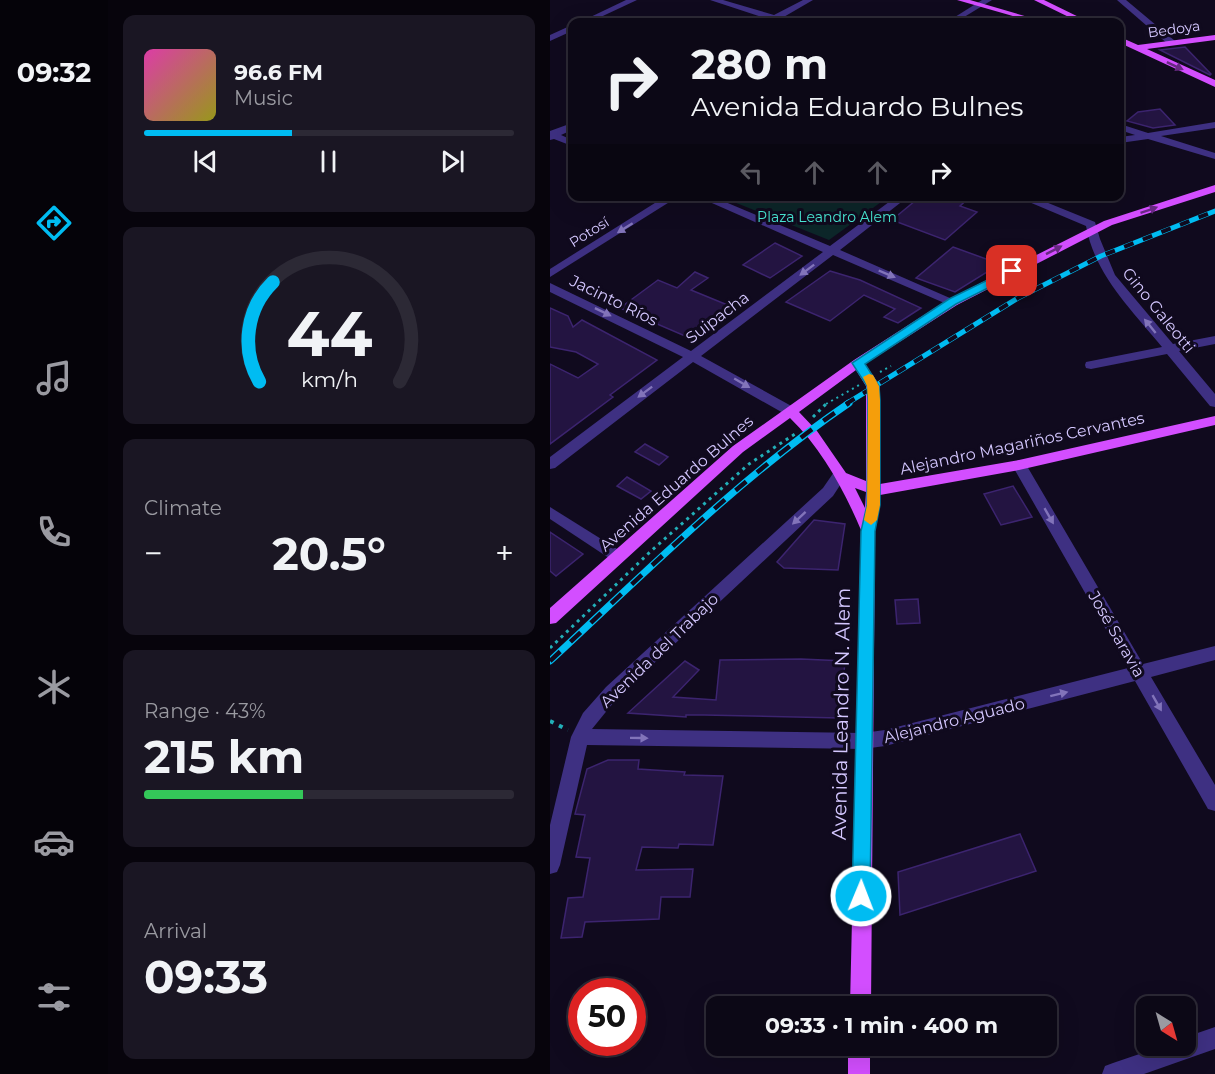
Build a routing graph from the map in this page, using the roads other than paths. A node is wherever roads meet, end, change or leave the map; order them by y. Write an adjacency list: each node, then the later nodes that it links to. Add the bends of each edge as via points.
1 (633, 0): 9 (street)
2 (714, 0): 10 (street)
3 (809, 0): 11 (street)
4 (961, 0): 8 (main road)
5 (988, 0): 8 (street)
6 (1038, 0): 14 (main road)
7 (1121, 0): 22 (street)
8 (979, 5): 12 (street); 13 (main road)
9 (593, 18)
10 (765, 18)
11 (775, 18)
12 (958, 18)
13 (1026, 18)
14 (1076, 18)
15 (550, 28): 17 (street)
16 (568, 30): 17 (street)
17 (563, 32): 18 (street); 20 (street)
18 (568, 34)
19 (1214, 37): 22 (main road, Bedoya)
20 (550, 38)
21 (1124, 42): 23 (main road)
22 (1172, 43): 23 (main road, Bedoya)
23 (1136, 48): 24 (main road, one-way to 24)
24 (1214, 84)
25 (1214, 124): 28 (street)
26 (568, 128): 29 (street)
27 (1124, 128): 28 (street)
28 (1148, 135): 30 (street); 32 (street)
29 (551, 136): 31 (street)
30 (1124, 139)
31 (568, 142)
32 (1214, 156)
33 (1214, 188): 38 (main road, Avenida Eduardo Bulnes, one-way to 33)
34 (666, 201): 40 (street, Potosí, one-way to 40)
35 (713, 201): 39 (street)
36 (898, 201): 39 (street, Suipacha)
37 (1034, 201): 38 (street, via 1088,221)
38 (1094, 230): 42 (main road, Avenida Eduardo Bulnes, one-way to 38); 44 (street, Gino Galeotti, one-way to 38, via 1110,276)
39 (833, 251): 42 (street, one-way to 42); 45 (street, Suipacha, one-way to 45)
40 (550, 274)
41 (550, 287): 45 (street, Jacinto Ríos, one-way to 45)
42 (953, 302): 46 (main road, Avenida Eduardo Bulnes)
43 (1214, 340): 44 (street)
44 (1171, 350): 47 (street); 48 (street, Gino Galeotti)
45 (692, 357): 49 (street, Jacinto Ríos, one-way to 49); 51 (street, Suipacha, one-way to 51)
46 (858, 363): 49 (main road, Avenida Eduardo Bulnes); 54 (main road, Avenida Leandro N. Alem, via 873,386)
47 (1091, 365)
48 (1214, 403)
49 (790, 411): 53 (main road, Avenida Leandro N. Alem, via 805,424); 57 (main road, Avenida Eduardo Bulnes, via 738,448)
50 (1214, 420): 52 (main road, Alejandro Magariños Cervantes)
51 (550, 464)
52 (1020, 465): 54 (main road, Alejandro Magariños Cervantes); 60 (street, José Saravia, one-way to 60)
53 (839, 476): 54 (main road, Alejandro Magariños Cervantes); 56 (main road, Avenida Leandro N. Alem, via 859,507); 61 (street, Avenida del Trabajo, one-way to 61, via 828,492 612,692 589,718)
54 (874, 490): 56 (main road, Avenida Leandro N. Alem)
55 (550, 512): 57 (street)
56 (868, 531): 62 (main road, Avenida Leandro N. Alem)
57 (617, 556): 58 (main road, Avenida Eduardo Bulnes)
58 (550, 618)
59 (1214, 653): 60 (street, Alejandro Aguado)
60 (1140, 674): 62 (street, Alejandro Aguado, one-way to 60); 63 (street, José Saravia, one-way to 63)
61 (580, 737): 62 (street, Alejandro Aguado, one-way to 62); 64 (street, Avenida del Trabajo)
62 (863, 741): 65 (main road, Avenida Leandro N. Alem)
63 (1214, 803)
64 (550, 865)
65 (860, 996)
66 (1214, 1038): 69 (street)
67 (859, 1056): 68 (main road)
68 (859, 1074)
69 (1113, 1074)

